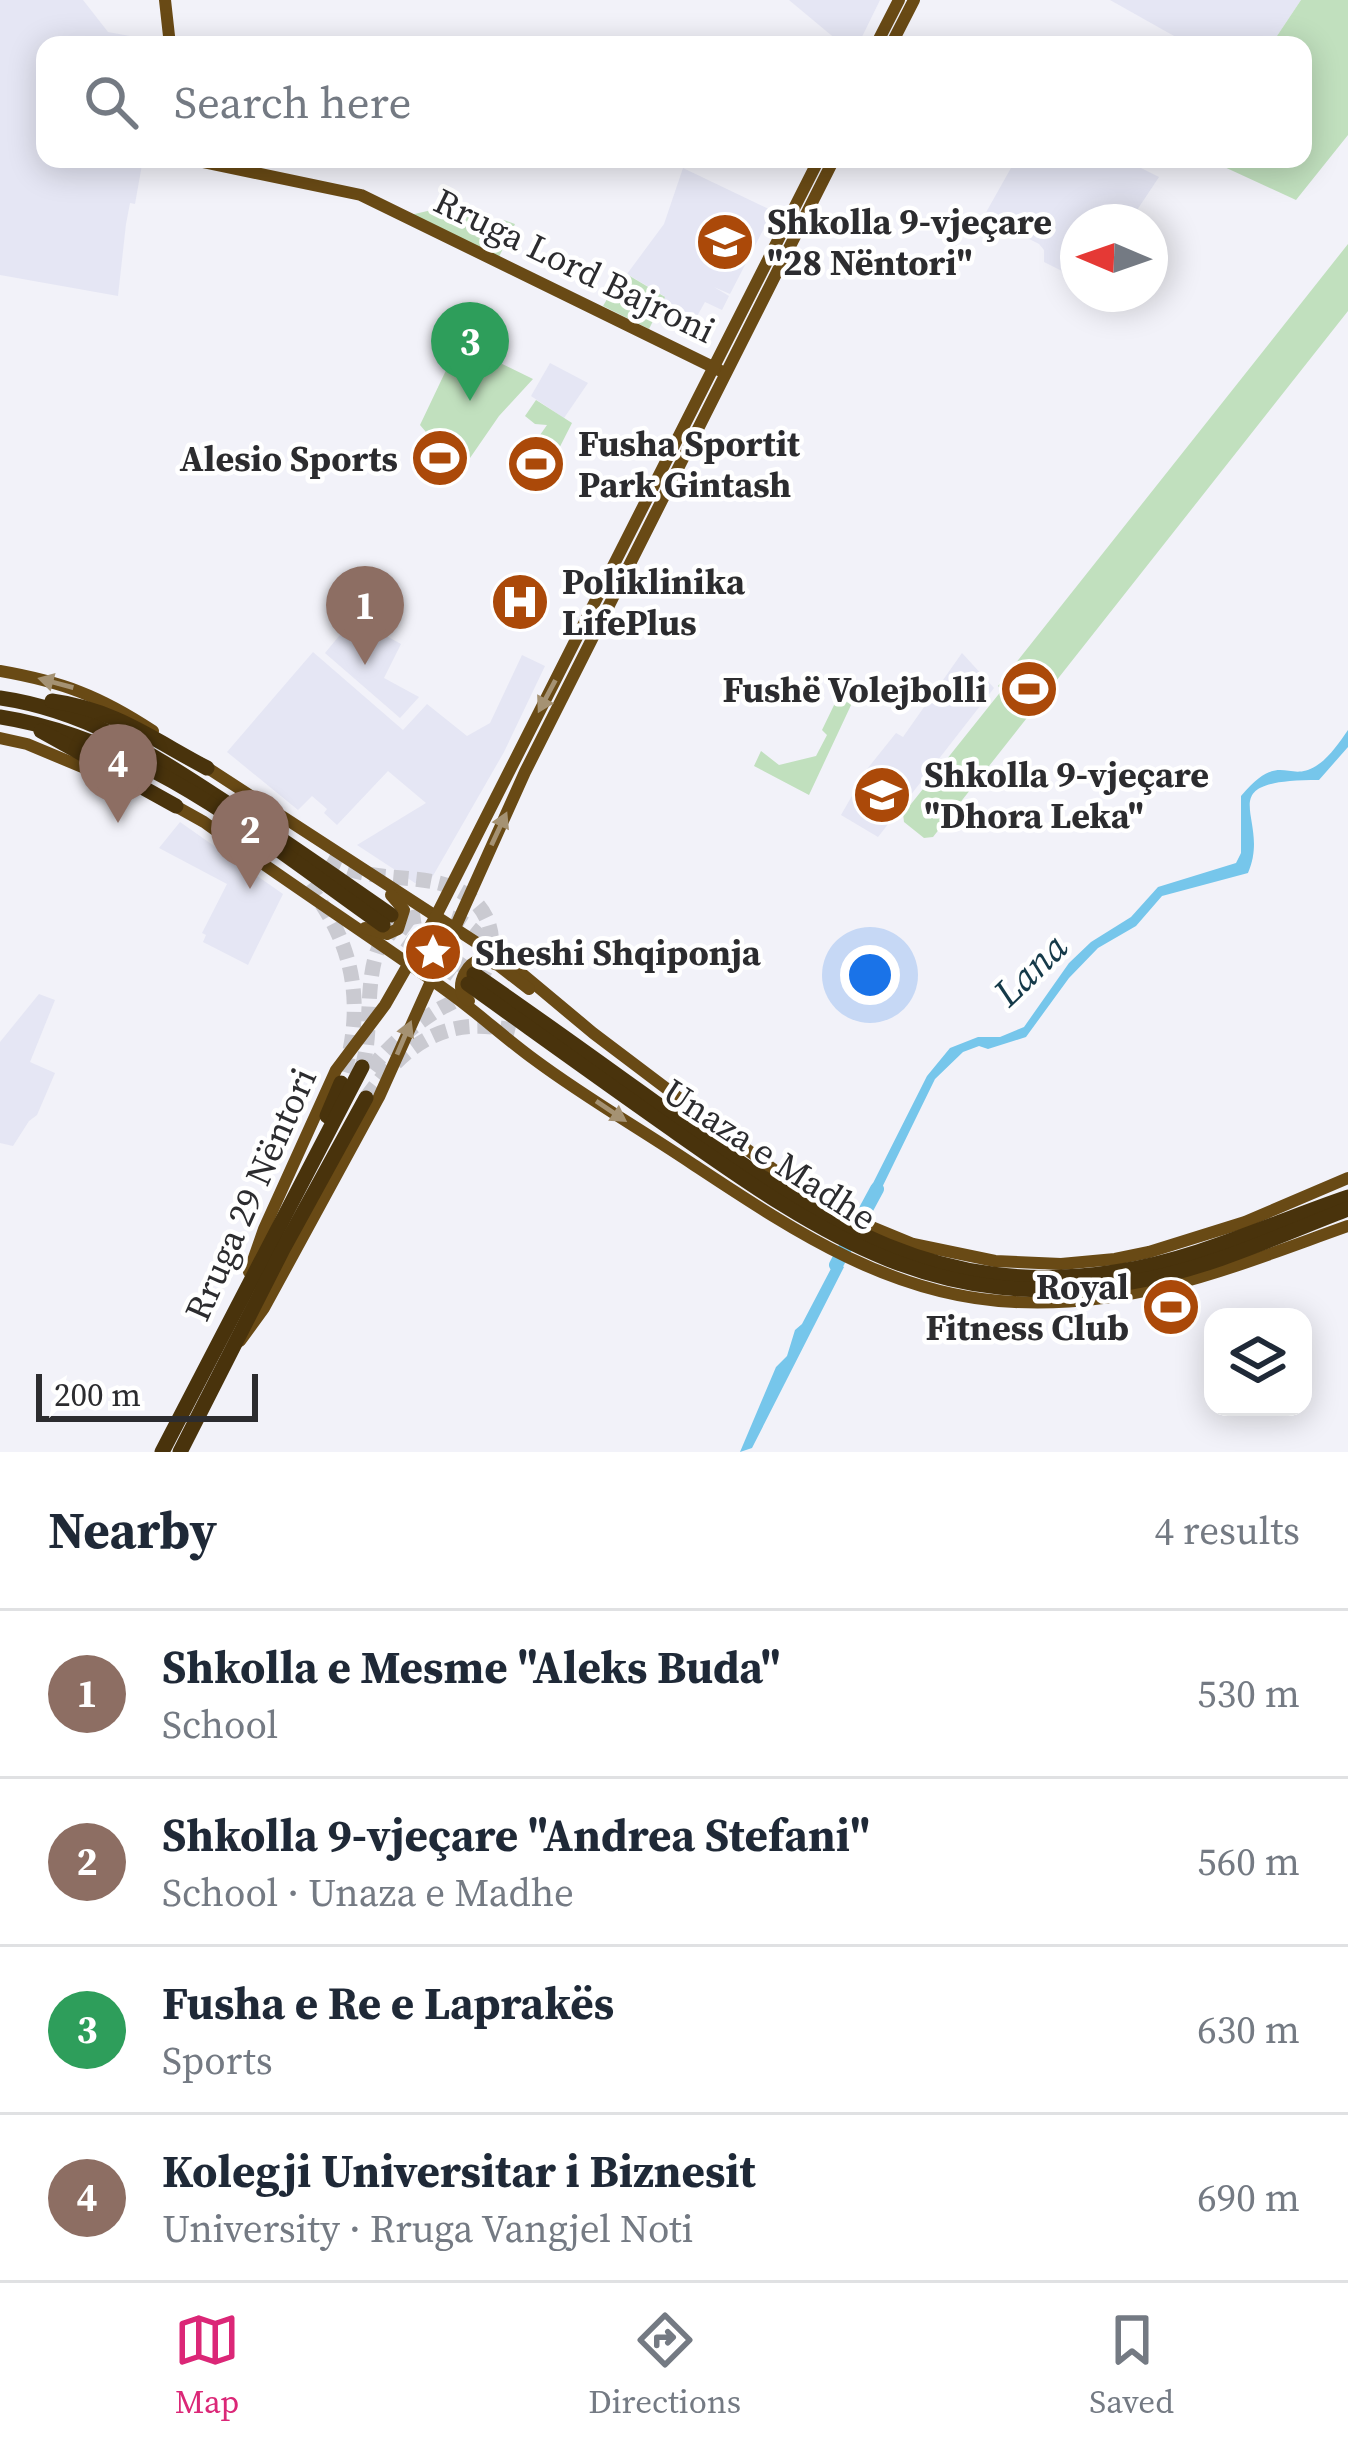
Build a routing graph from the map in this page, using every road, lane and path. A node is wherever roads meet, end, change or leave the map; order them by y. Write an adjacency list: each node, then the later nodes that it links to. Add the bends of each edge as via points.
1 (164, 0): 4 (main road)
2 (899, 0): 5 (main road)
3 (914, 0): 6 (main road)
4 (169, 36)
5 (881, 36)
6 (896, 36)
7 (233, 168): 10 (main road, Rruga Lord Bajroni, via 353,192)
8 (815, 168): 10 (main road)
9 (829, 168): 10 (main road)
10 (720, 370): 27 (main road, Rruga 29 Nëntori, one-way to 27); 28 (main road, Rruga 29 Nëntori, one-way to 10)
11 (0, 671): 18 (main road, one-way to 11, via 111,702)
12 (0, 692): 13 (highway); 15 (highway)
13 (46, 701): 15 (highway); 18 (highway, via 118,717)
14 (0, 722): 16 (highway); 19 (highway, via 68,733)
15 (99, 726): 22 (highway)
16 (33, 729): 19 (highway); 20 (highway)
17 (0, 738): 20 (main road)
18 (207, 768): 24 (main road)
19 (151, 769): 21 (highway)
20 (183, 809): 25 (main road)
21 (247, 830): 22 (highway, via 387,920); 26 (highway)
22 (272, 832): 23 (highway)
23 (327, 860)
24 (355, 867): 25 (main road, via 401,904 398,928 370,930); 27 (main road)
25 (286, 883): 29 (main road)
26 (308, 885)
27 (436, 916): 28 (main road); 29 (main road, Rruga 29 Nëntori)
28 (454, 927): 30 (main road, Rruga 29 Nëntori); 32 (main road)
29 (409, 964): 30 (main road); 46 (main road, Rruga 29 Nëntori, via 336,1070 266,1223)
30 (430, 980): 34 (main road); 47 (main road, Rruga 29 Nëntori, one-way to 30, via 264,1308 379,1097)
31 (520, 991): 33 (highway)
32 (556, 1004): 34 (main road, via 488,960 474,962 462,994); 42 (main road, via 777,1172)
33 (548, 1025): 36 (highway, Unaza e Madhe, via 471,979); 42 (highway, Unaza e Madhe)
34 (515, 1038): 36 (highway); 42 (main road, one-way to 42, via 622,1119)
35 (341, 1083): 45 (highway)
36 (623, 1095): 42 (highway, Unaza e Madhe)
37 (366, 1098): 40 (highway)
38 (1348, 1182): 43 (highway, via 1264,1224); 44 (main road, via 1174,1245 1085,1263)
39 (1348, 1197): 43 (highway, Unaza e Madhe)
40 (301, 1214): 45 (highway, via 367,1068); 47 (highway)
41 (1348, 1218): 43 (highway, Unaza e Madhe); 44 (main road, via 1182,1284 1087,1302 1015,1302 909,1283)
42 (836, 1232): 44 (highway, Unaza e Madhe); 44 (main road)
43 (1257, 1238): 44 (highway, Unaza e Madhe, via 1208,1263 1138,1281 1048,1290 939,1277)
44 (862, 1245)
45 (264, 1256): 46 (highway)
46 (239, 1304): 48 (highway, Rruga 29 Nëntori)
47 (232, 1350): 48 (highway, Rruga 29 Nëntori)
48 (182, 1430): 49 (highway); 50 (highway)
49 (158, 1452)
50 (182, 1452)

